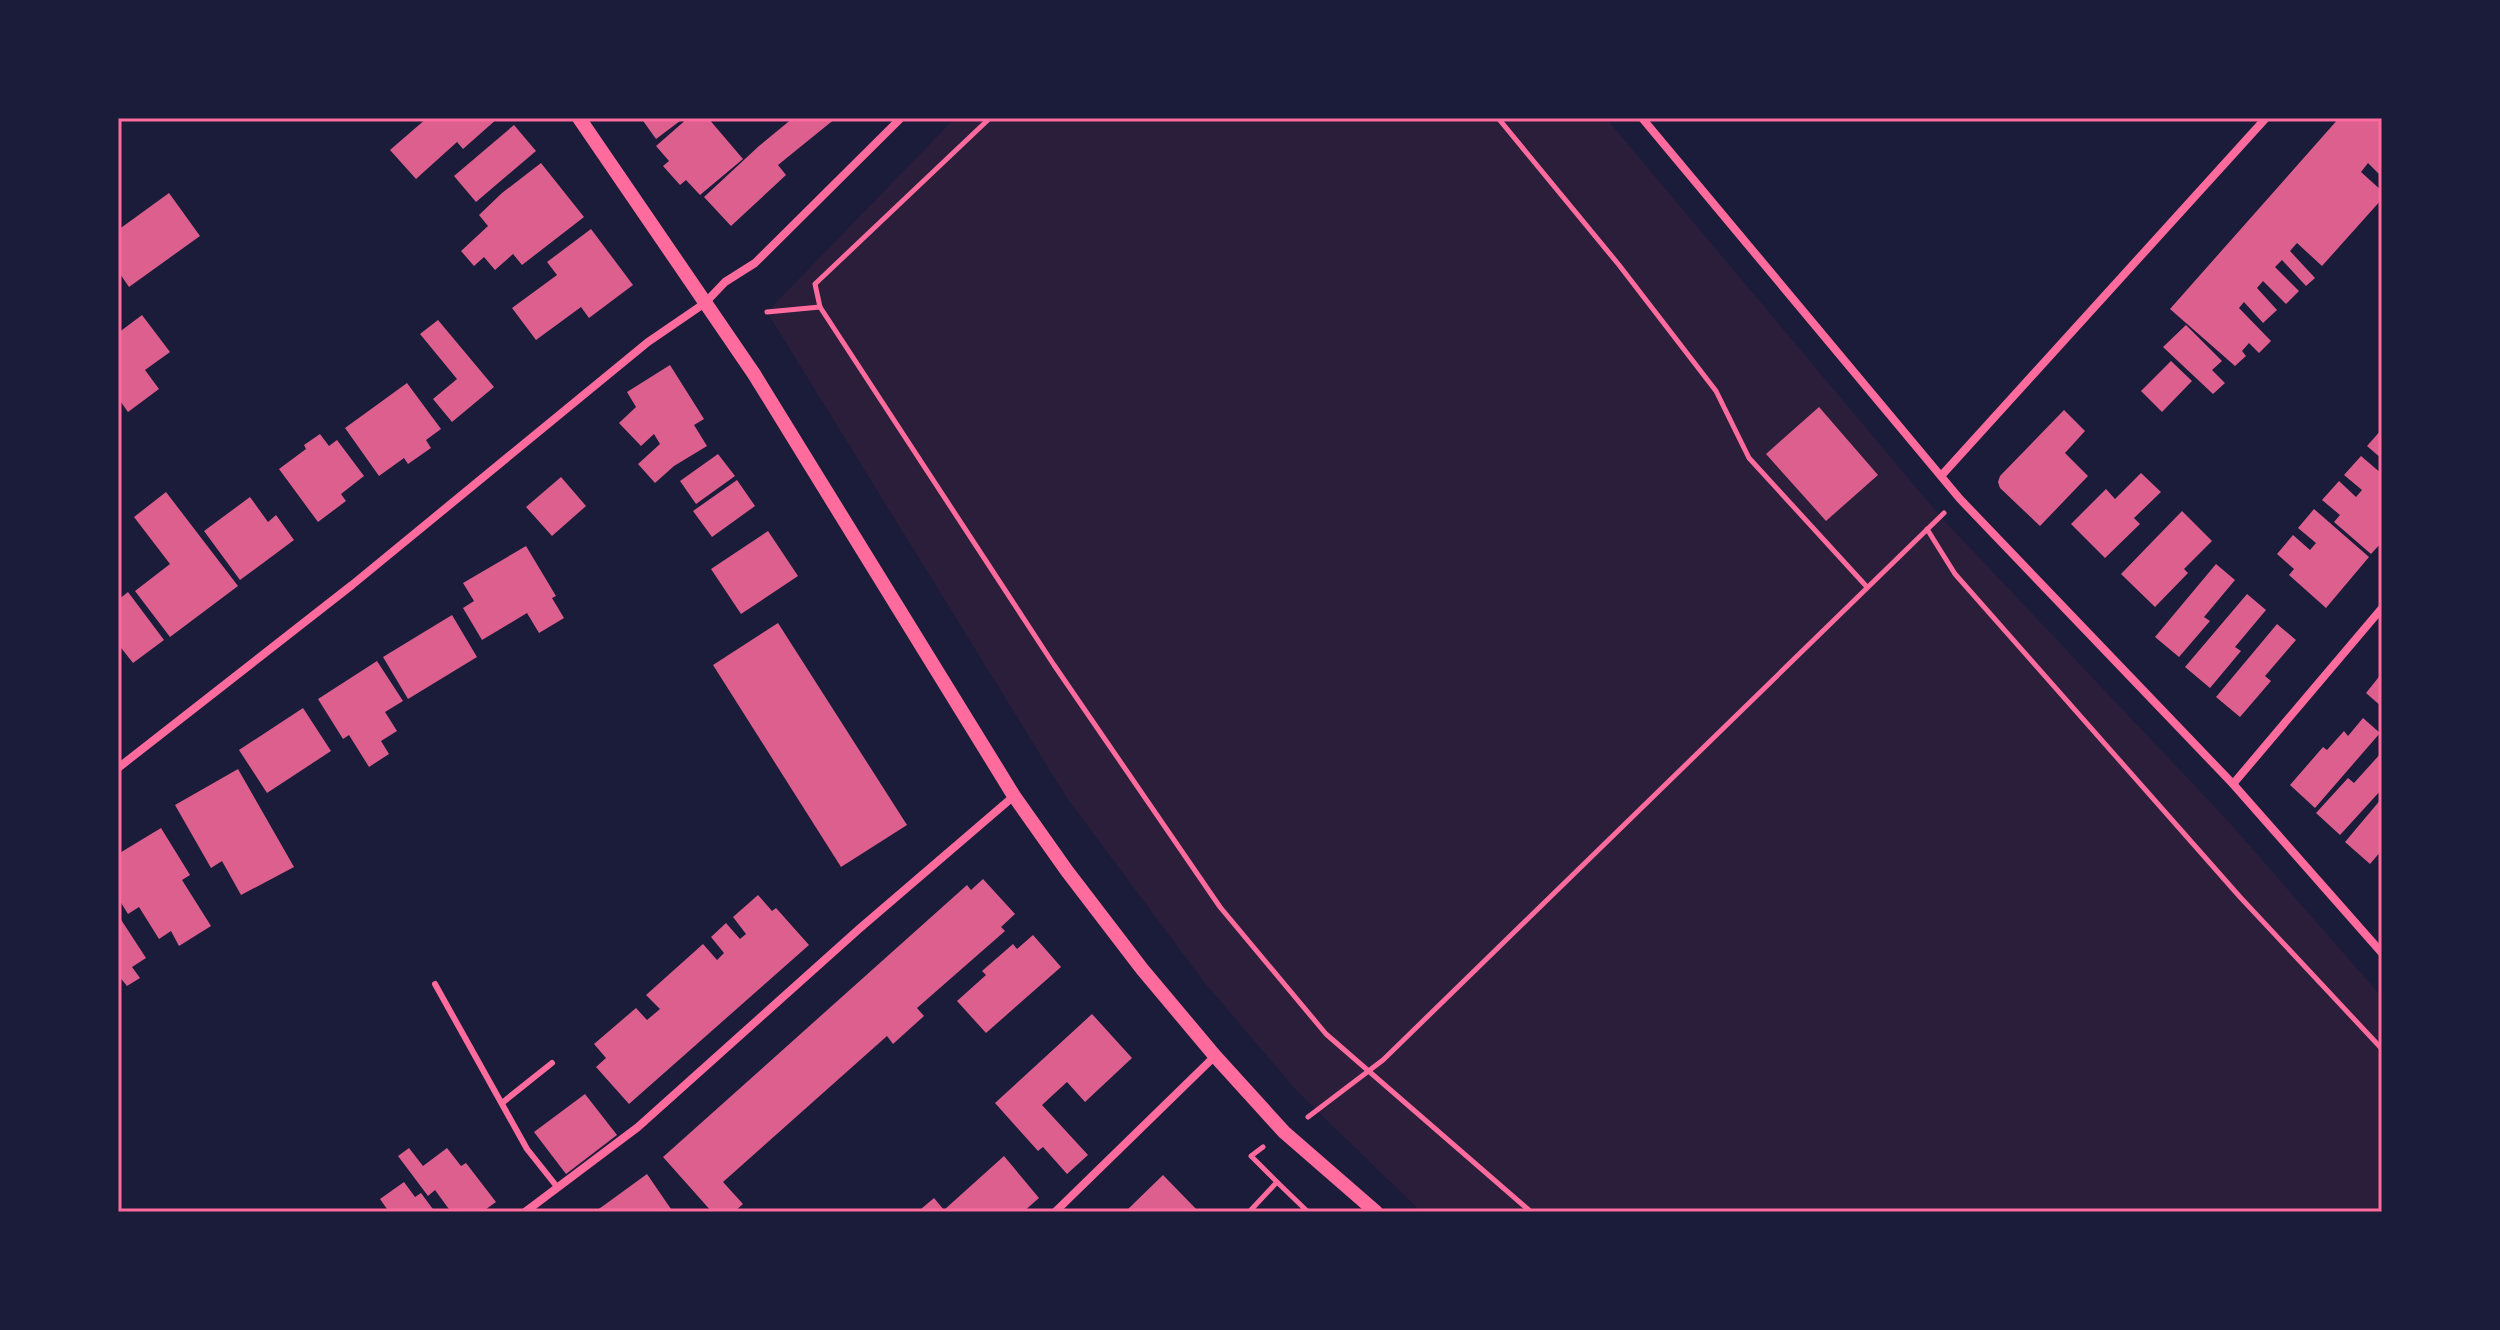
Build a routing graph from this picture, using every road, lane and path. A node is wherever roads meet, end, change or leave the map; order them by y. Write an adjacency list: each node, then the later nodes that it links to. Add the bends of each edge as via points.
1 (579, 118): 7 (street)
2 (901, 118): 7 (street, via 755,263)
3 (990, 118): 8 (path, via 815,284)
4 (1498, 118): 13 (path, via 1716,391 1749,458)
5 (1642, 118): 10 (street)
6 (2266, 118): 10 (street)
7 (705, 303): 15 (street, via 648,342); 17 (street)
8 (820, 307): 9 (path); 23 (path, via 1220,907 1326,1034)
9 (767, 312)
10 (1941, 476): 11 (street)
11 (1960, 499): 12 (path); 16 (street)
12 (1927, 529): 13 (path); 20 (path, via 1955,574)
13 (1867, 587): 23 (path)
14 (2382, 608): 16 (street)
15 (118, 768)
16 (2233, 784): 18 (street)
17 (1014, 796): 21 (street, via 1142,969); 27 (street, via 638,1127)
18 (2382, 953)
19 (435, 984): 24 (lane)
20 (2382, 1049)
21 (1215, 1056): 25 (street); 29 (street)
22 (552, 1063): 24 (lane)
23 (1368, 1071): 25 (path); 33 (path)
24 (502, 1103): 27 (lane, via 527,1149)
25 (1284, 1132): 26 (path, via 1251,1156); 32 (street)
26 (1277, 1182): 30 (path); 31 (path)
27 (558, 1188): 28 (street)
28 (525, 1212)
29 (1055, 1212)
30 (1249, 1212)
31 (1308, 1212)
32 (1376, 1212)
33 (1531, 1212)

